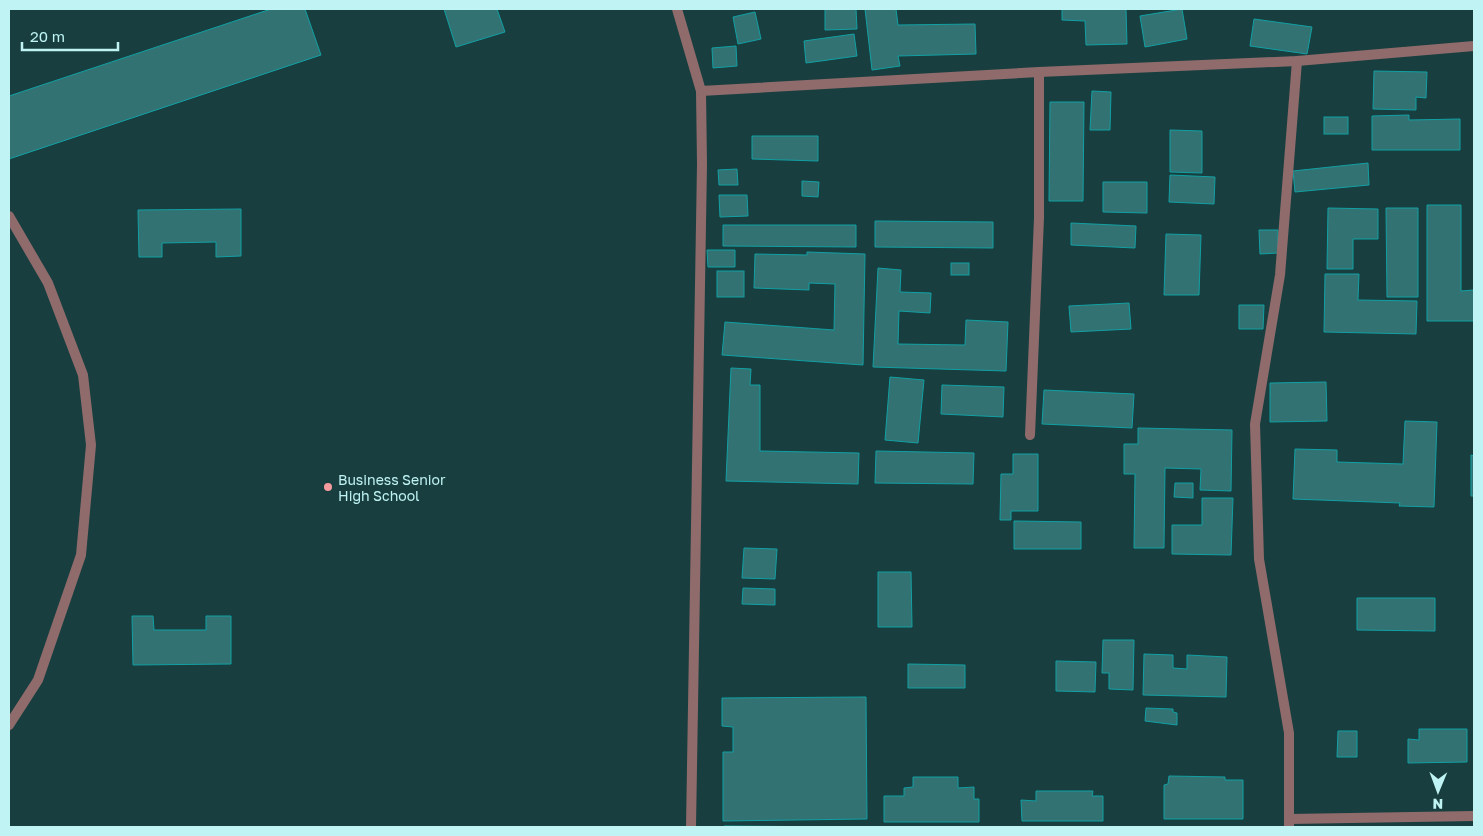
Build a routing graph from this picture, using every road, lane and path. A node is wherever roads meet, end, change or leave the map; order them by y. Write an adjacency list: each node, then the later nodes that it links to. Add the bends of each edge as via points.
1 (677, 9): 5 (street)
2 (1474, 46): 3 (street)
3 (1297, 61): 4 (street); 10 (street, via 1280,275 1255,424 1259,559 1289,732)
4 (1039, 72): 5 (street); 7 (street, via 1040,218)
5 (701, 91): 11 (street)
6 (9, 216): 8 (street, via 48,283 83,374 91,445 81,555 38,680)
7 (1030, 434)
8 (9, 726)
9 (1474, 816): 10 (street)
10 (1289, 823)
11 (691, 827)

